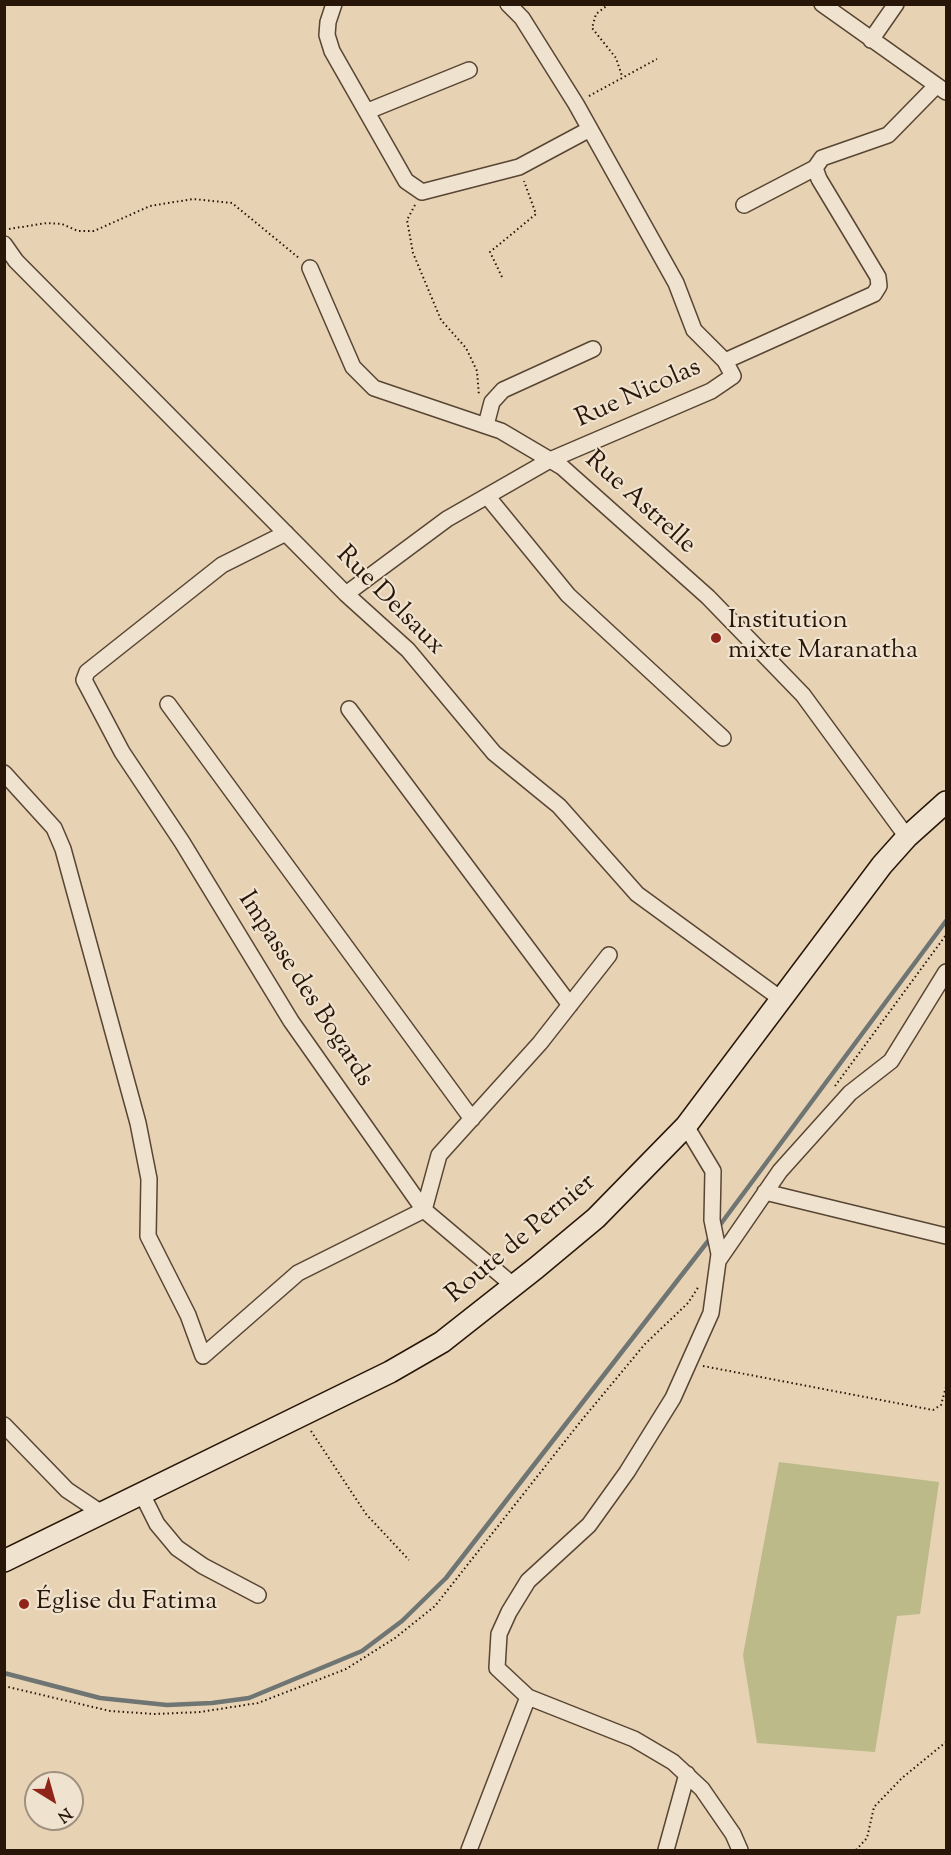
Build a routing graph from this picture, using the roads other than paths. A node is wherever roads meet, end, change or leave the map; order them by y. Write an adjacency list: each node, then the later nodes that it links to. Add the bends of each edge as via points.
1 (508, 4): 9 (street, Rue Nicolas, via 522,18)
2 (822, 4): 5 (street)
3 (896, 4): 5 (street)
4 (335, 5): 8 (street, via 327,35 332,51)
5 (871, 40): 7 (street)
6 (470, 70): 8 (street)
7 (941, 90): 10 (street, via 888,135 822,158)
8 (368, 111): 9 (street, via 406,181 422,192 519,167)
9 (590, 129): 15 (street, Rue Nicolas, via 676,283 693,330)
10 (815, 168): 11 (street); 15 (street, via 878,277 879,286 874,294)
11 (744, 206)
12 (4, 244): 19 (street, Rue Delsaux, via 16,261)
13 (310, 268): 16 (street, Rue Astrelle, via 353,367 374,388)
14 (593, 349): 16 (street, via 503,390 492,402)
15 (725, 361): 17 (street, Rue Nicolas, via 733,376 711,391)
16 (486, 425): 17 (street, Rue Astrelle)
17 (550, 460): 18 (street, Rue Nicolas); 26 (street, Rue Astrelle, via 677,569 759,648 803,695)
18 (487, 496): 20 (street, Rue Nicolas, via 447,519); 23 (street, via 568,595)
19 (286, 532): 20 (street, Rue Delsaux); 34 (street, Impasse des Bogards, via 222,565 87,672 84,680 122,752 182,842 291,1022)
20 (346, 594): 29 (street, Rue Delsaux, via 408,650 494,753 559,806 637,894)
21 (168, 704): 31 (street)
22 (348, 709): 30 (street)
23 (723, 738)
24 (4, 773): 34 (street, via 54,828 63,849 138,1123 149,1179 148,1236 188,1315 203,1356 298,1273)
25 (946, 802): 26 (street, Route de Pernier)
26 (907, 837): 29 (street, Route de Pernier)
27 (609, 955): 30 (street)
28 (946, 972): 33 (street, via 891,1061 837,1107)
29 (781, 999): 32 (street, Route de Pernier)
30 (570, 1005): 31 (street)
31 (472, 1119): 34 (street, via 439,1155)
32 (686, 1126): 36 (street, via 713,1171 712,1220); 37 (street, Route de Pernier, via 596,1218)
33 (765, 1192): 35 (street); 36 (street)
34 (424, 1210): 37 (street, Impasse des Bogards)
35 (946, 1236)
36 (718, 1258): 43 (street, via 711,1313 673,1398 589,1525 528,1581 499,1634 497,1668)
37 (514, 1286): 39 (street, Route de Pernier, via 442,1342 390,1372)
38 (4, 1425): 40 (street, via 67,1490)
39 (142, 1494): 40 (street, Route de Pernier); 42 (street, via 177,1548)
40 (103, 1514): 41 (street, Route de Pernier)
41 (4, 1561)
42 (258, 1595)
43 (528, 1697): 44 (street, via 634,1739); 45 (street)
44 (687, 1774): 46 (street); 47 (street, via 734,1834)
45 (469, 1851)
46 (666, 1851)
47 (740, 1851)

